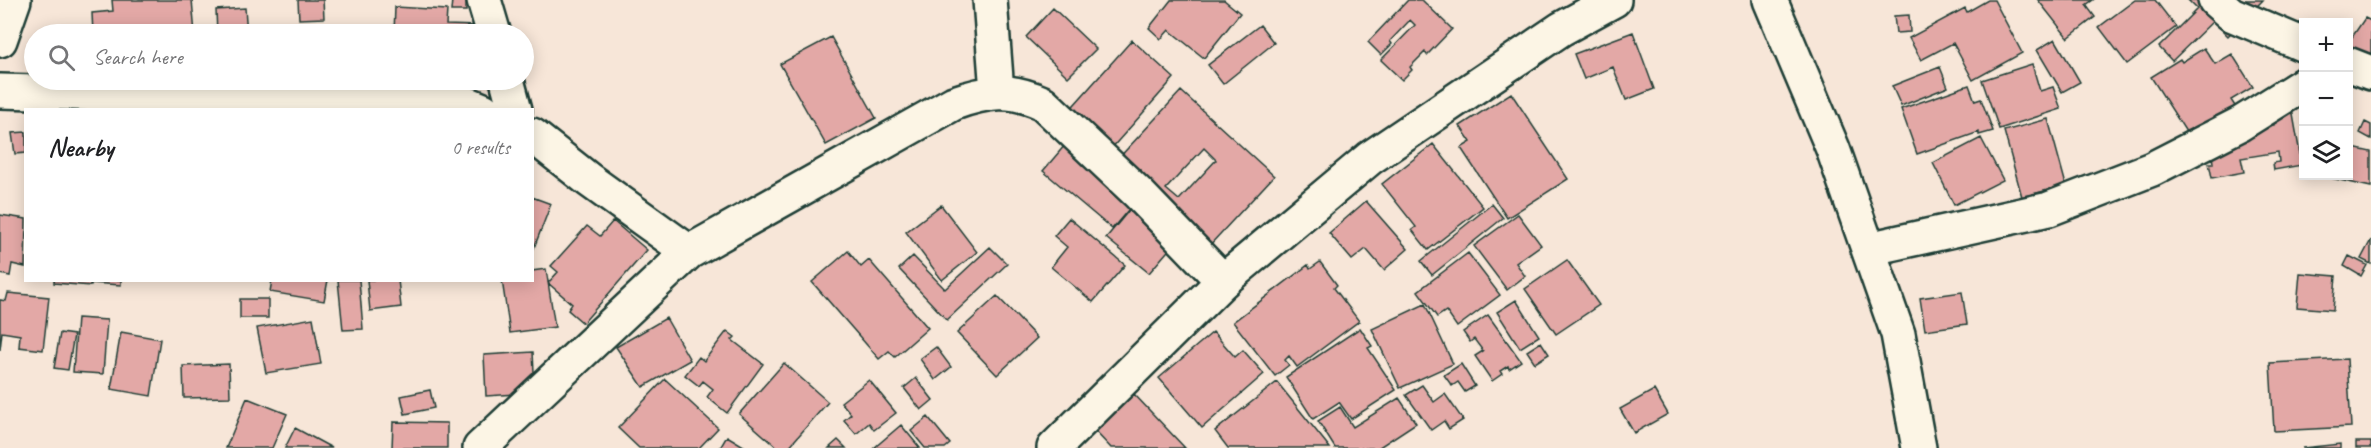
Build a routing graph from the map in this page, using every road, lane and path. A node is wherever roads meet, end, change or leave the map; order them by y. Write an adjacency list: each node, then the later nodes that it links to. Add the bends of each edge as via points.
1 (14, 0): 8 (street)
2 (484, 0): 7 (street)
3 (990, 0): 15 (street)
4 (1614, 0): 21 (street, via 1561,29 1370,158)
5 (1770, 0): 19 (street, via 1833,149)
6 (2215, 0): 9 (street, via 2231,14)
7 (491, 24)
8 (0, 40)
9 (2299, 43)
10 (2353, 66): 11 (street)
11 (2371, 73)
12 (2299, 87): 19 (street, via 2240,124 2152,169 2049,209)
13 (510, 90): 17 (street)
14 (0, 91): 16 (street, via 246,98 424,94 454,98)
15 (997, 92): 20 (street, via 954,103); 21 (street, via 1024,94 1043,103)
16 (478, 108)
17 (514, 108)
18 (534, 137): 20 (street)
19 (1868, 249): 24 (street, via 1898,334)
20 (689, 252): 22 (street)
21 (1223, 281): 23 (street)
22 (480, 448)
23 (1054, 448)
24 (1919, 448)

